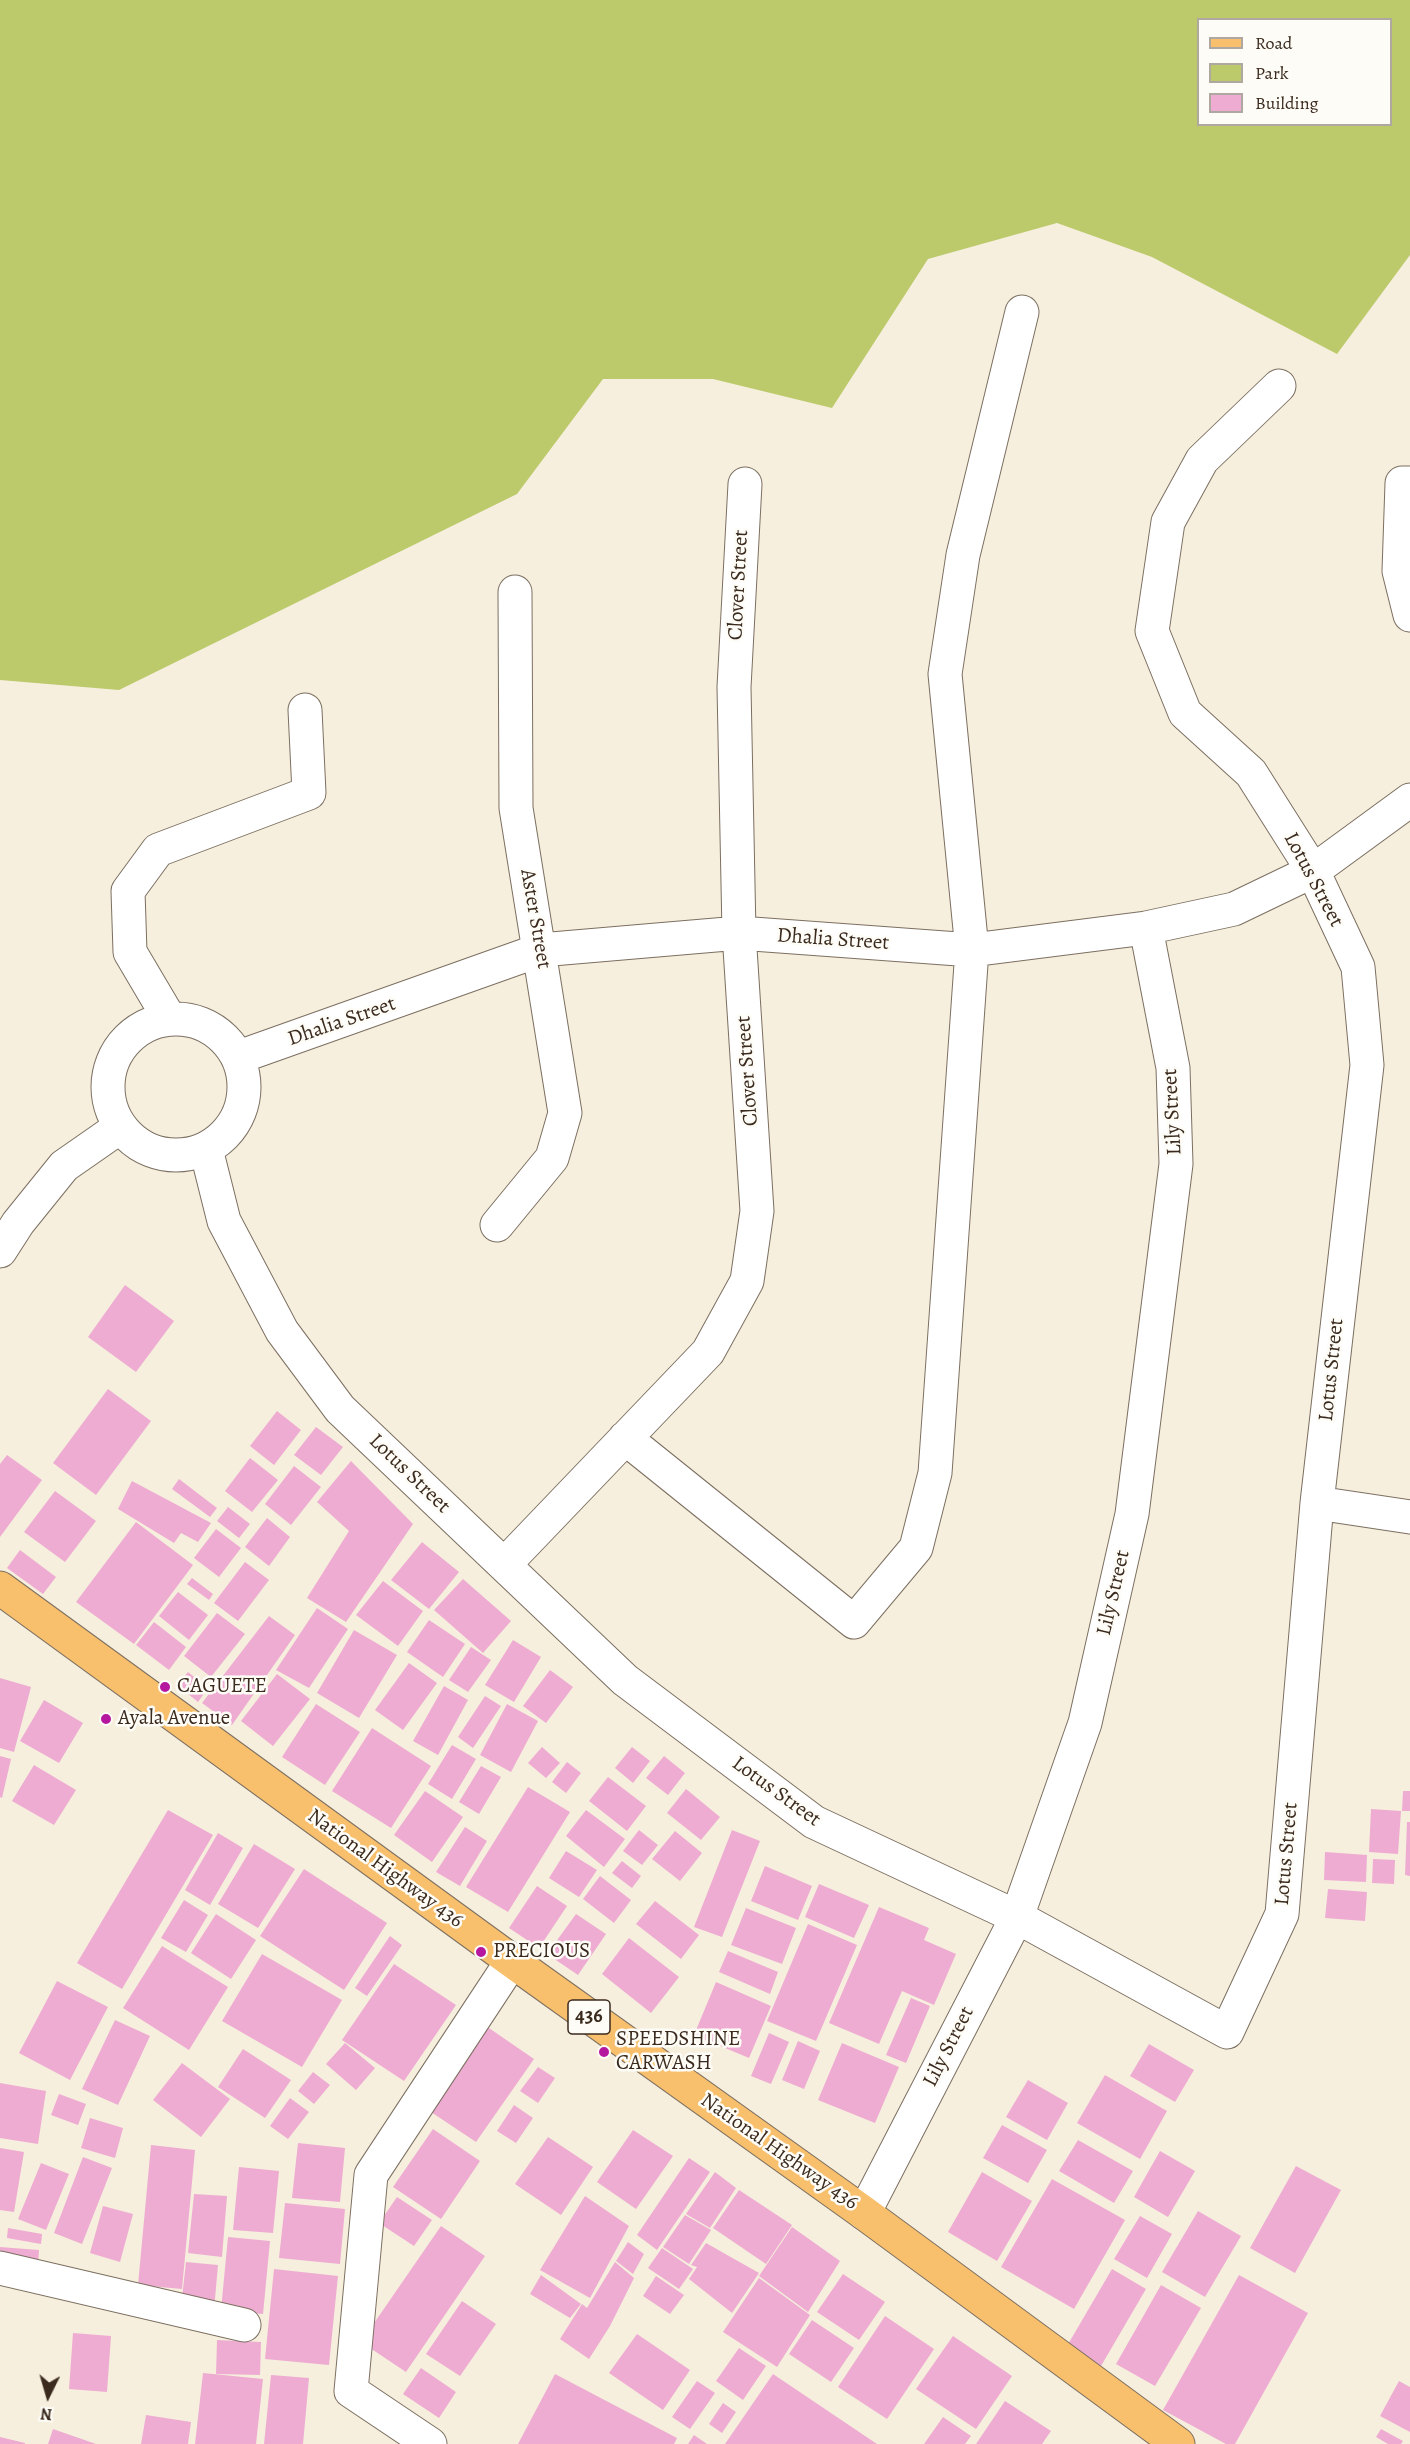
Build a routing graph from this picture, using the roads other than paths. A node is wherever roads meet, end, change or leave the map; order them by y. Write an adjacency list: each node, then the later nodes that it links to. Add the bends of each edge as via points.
1 (1022, 312): 13 (street, via 963,555 945,675)
2 (1279, 386): 9 (street, Lotus Street, via 1202,460 1168,522 1152,631 1185,713 1251,773)
3 (1410, 483): 6 (street, via 1402,483 1398,571)
4 (744, 484): 11 (street, Clover Street, via 734,687)
5 (515, 592): 12 (street, Aster Street, via 516,808)
6 (1410, 615)
7 (305, 710): 14 (street, via 309,793 158,850 128,891 130,952)
8 (1410, 800): 9 (street, Dhalia Street)
9 (1313, 871): 10 (street, Dhalia Street, via 1234,909); 21 (street, Lotus Street, via 1358,967 1367,1065)
10 (1146, 928): 13 (street, Dhalia Street); 25 (street, Lily Street, via 1173,1068 1176,1164 1132,1514 1085,1723)
11 (739, 933): 12 (street, Dhalia Street); 13 (street, Dhalia Street); 20 (street, Clover Street, via 757,1211 747,1281 708,1352)
12 (540, 950): 15 (street, Dhalia Street); 18 (street, Aster Street, via 565,1113 552,1158)
13 (972, 950): 20 (street, via 935,1473 916,1548 854,1622)
14 (169, 1018): 15 (street, via 210,1026); 16 (street, via 146,1025 126,1039 113,1059 107,1082 110,1105)
15 (239, 1057): 17 (street, via 245,1078 244,1100 237,1120 224,1137)
16 (120, 1127): 17 (street, via 137,1144 159,1153 183,1155); 19 (street, via 64,1166)
17 (206, 1149): 23 (street, Lotus Street, via 224,1221 282,1331 340,1409)
18 (497, 1225)
19 (0, 1251)
20 (625, 1438): 23 (street, Clover Street)
21 (1317, 1503): 22 (street); 25 (street, Lotus Street, via 1282,1914 1227,2032)
22 (1410, 1517)
23 (504, 1565): 25 (street, Lotus Street, via 625,1680 814,1822)
24 (0, 1588): 26 (main road, National Highway 436 / 436)
25 (1017, 1917): 27 (street, Lily Street)
26 (512, 1961): 27 (main road, National Highway 436 / 436); 30 (street, via 372,2175 351,2391)
27 (864, 2213): 31 (main road, National Highway 436 / 436)
28 (0, 2268): 29 (street)
29 (244, 2325)
30 (430, 2444)
31 (1178, 2444)

